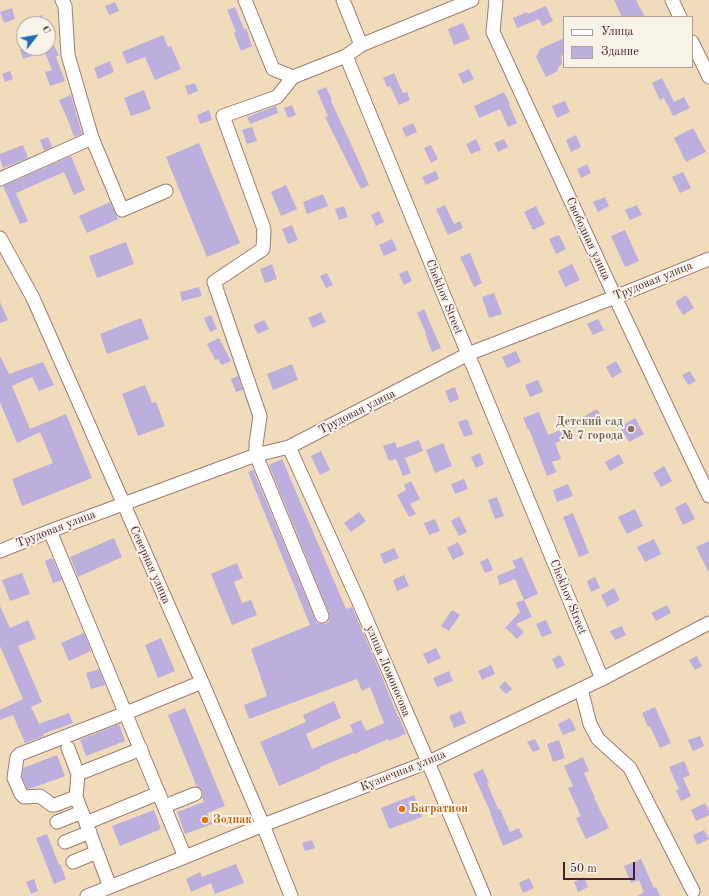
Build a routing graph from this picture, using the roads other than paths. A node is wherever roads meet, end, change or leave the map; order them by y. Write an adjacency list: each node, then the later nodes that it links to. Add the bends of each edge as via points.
1 (62, 0): 13 (street, via 68,55)
2 (245, 0): 11 (street, via 273,69)
3 (343, 0): 9 (street)
4 (472, 0): 9 (street)
5 (496, 0): 18 (street, Свободная улица, via 494,32)
6 (672, 0): 7 (street)
7 (680, 16)
8 (693, 44): 12 (street)
9 (361, 45): 10 (street)
10 (346, 56): 11 (street); 19 (street, Chekhov Street)
11 (293, 76): 21 (street, via 277,97 223,116 264,229 263,250 214,282 260,416)
12 (709, 77)
13 (92, 138): 14 (street); 15 (street, via 122,210)
14 (0, 179)
15 (166, 191)
16 (0, 238): 23 (street, Северная улица, via 32,298)
17 (709, 259): 18 (street, Трудовая улица)
18 (614, 297): 19 (street, Трудовая улица); 22 (street, Свободная улица)
19 (468, 354): 20 (street, Трудовая улица); 28 (street, Chekhov Street)
20 (289, 447): 21 (street, Трудовая улица); 34 (street, улица Ломоносова)
21 (256, 455): 23 (street, Трудовая улица); 26 (street)
22 (709, 496)
23 (123, 504): 24 (street, Трудовая улица); 29 (street, Северная улица)
24 (50, 531): 25 (street, Трудовая улица); 31 (street)
25 (0, 551)
26 (322, 616)
27 (709, 623): 28 (street, Кузнечная улица)
28 (602, 679): 30 (street, Кузнечная улица)
29 (202, 682): 31 (street); 42 (street, Северная улица)
30 (581, 689): 34 (street, Кузнечная улица); 48 (street, via 590,724 598,739 630,768)
31 (126, 713): 33 (street); 38 (street, via 17,757 14,778 20,794 24,797 40,796 52,805)
32 (68, 748): 35 (street)
33 (141, 749): 35 (street); 36 (street)
34 (428, 762): 42 (street, Кузнечная улица); 51 (street, улица Ломоносова)
35 (78, 774): 38 (street)
36 (159, 793): 39 (street); 41 (street)
37 (195, 794): 39 (street)
38 (76, 797): 41 (street)
39 (164, 806): 45 (street)
40 (57, 822): 41 (street)
41 (86, 823): 43 (street); 44 (street)
42 (263, 825): 45 (street, Кузнечная улица); 50 (street, Северная улица)
43 (65, 842)
44 (97, 852): 46 (street); 47 (street)
45 (186, 857): 47 (street, Кузнечная улица)
46 (73, 862)
47 (110, 887): 49 (street, Кузнечная улица)
48 (693, 891)
49 (87, 896)
50 (291, 896)
51 (484, 896)

